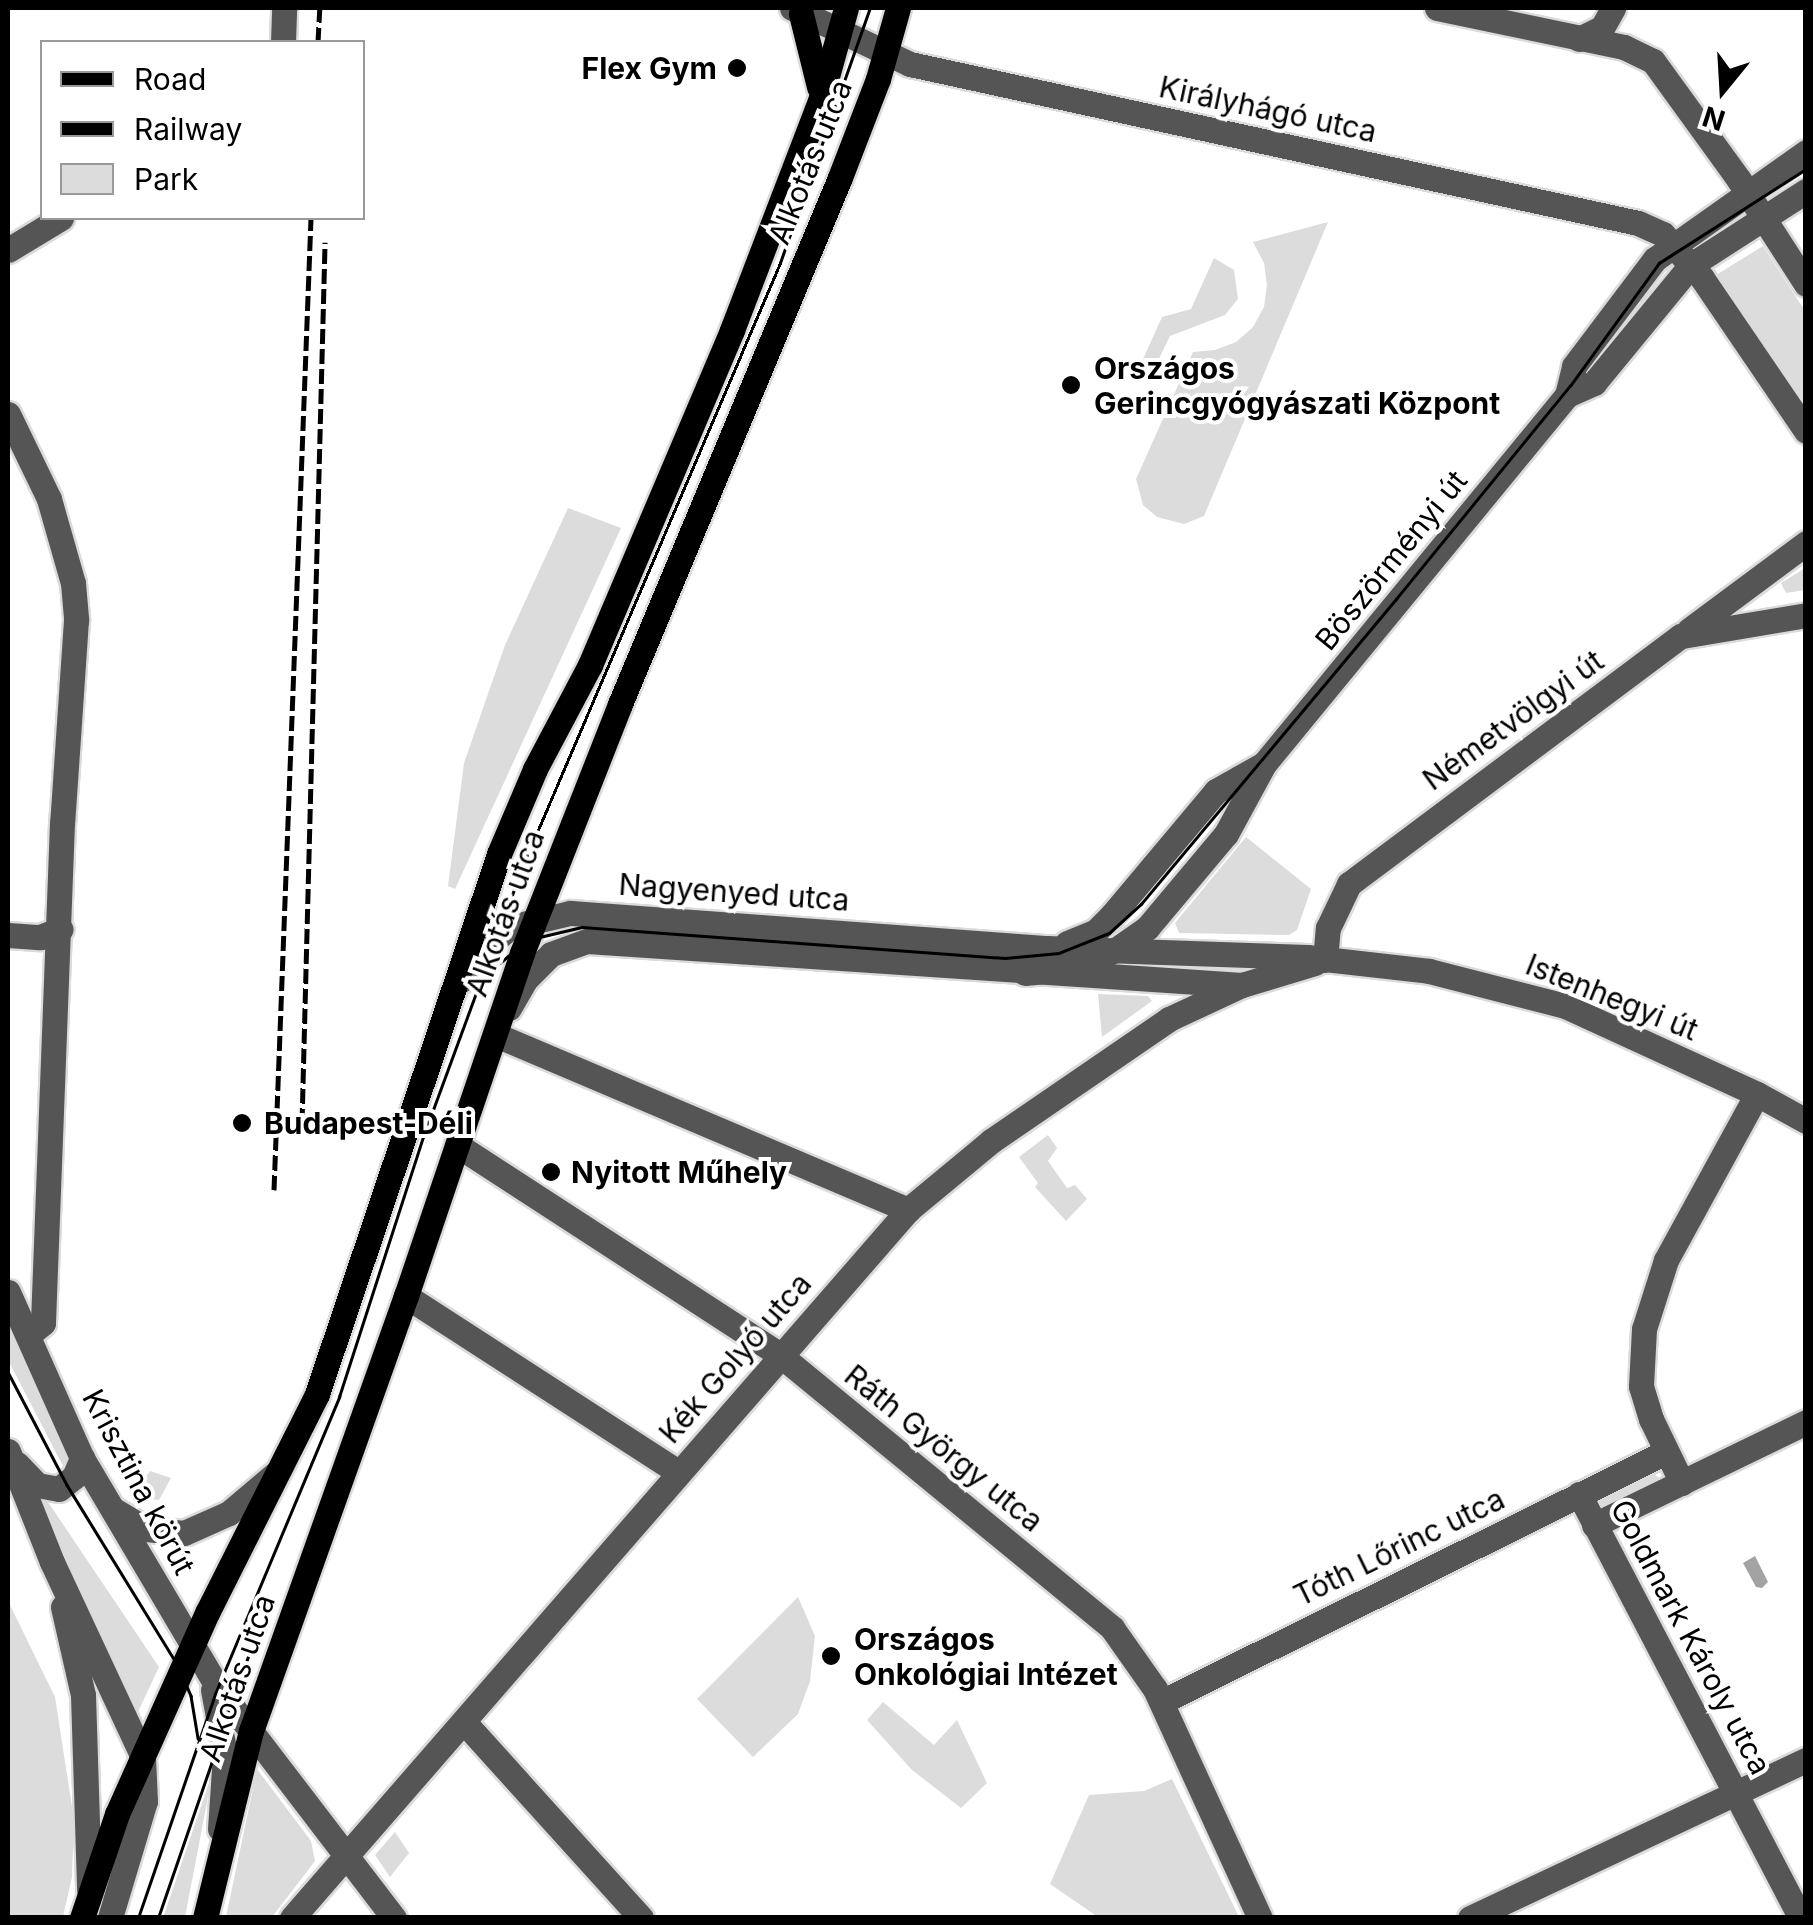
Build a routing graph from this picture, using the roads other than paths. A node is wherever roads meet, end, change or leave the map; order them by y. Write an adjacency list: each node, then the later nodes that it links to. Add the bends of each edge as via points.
1 (284, 8): 8 (street)
2 (898, 8): 9 (main road, Alkotás utca)
3 (1437, 8): 7 (street)
4 (1614, 8): 7 (street, via 1602,28)
5 (797, 11): 6 (street, Királyhágó utca); 10 (main road)
6 (843, 20): 9 (street, Királyhágó utca); 10 (main road, Alkotás utca)
7 (1579, 38): 13 (street, via 1624,47 1653,62)
8 (282, 40)
9 (886, 54): 16 (street, Királyhágó utca, via 1638,223); 25 (main road, Alkotás utca)
10 (821, 98): 34 (main road, Alkotás utca, via 640,551 506,835)
11 (1806, 152): 13 (street, Böszörményi út)
12 (1806, 191): 13 (street, Böszörményi út)
13 (1755, 205): 16 (street, Böszörményi út); 17 (street)
14 (58, 220): 15 (street)
15 (8, 250)
16 (1681, 253): 19 (street); 23 (street, Böszörményi út, via 1594,383 1567,396)
17 (1806, 284)
18 (8, 414): 26 (street, via 49,499 73,583 76,654)
19 (1806, 431)
20 (1806, 543): 22 (street)
21 (1806, 615): 22 (street, Németvölgyi út)
22 (1681, 636): 31 (street, Németvölgyi út, via 1349,884 1328,928)
23 (1264, 764): 24 (street, Böszörményi út, via 1226,834); 28 (street, Böszörményi út, via 1216,791 1096,930)
24 (1157, 918): 29 (street, Böszörményi út); 30 (street, via 1152,933)
25 (534, 920): 28 (street, Nagyenyed utca, via 587,913); 34 (street, Nagyenyed utca, via 510,927 475,957); 35 (main road, Alkotás utca)
26 (61, 928): 27 (street, via 40,937); 40 (street)
27 (8, 936)
28 (1046, 948): 29 (street, Istenhegyi út)
29 (1117, 949): 30 (street, Istenhegyi út); 32 (street, Böszörményi út, via 1076,968)
30 (1169, 951): 31 (street, Istenhegyi út)
31 (1324, 960): 33 (street, Istenhegyi út); 36 (street, Istenhegyi út, via 1429,971 1539,998)
32 (1025, 972): 33 (street, Istenhegyi út); 35 (street, Nagyenyed utca, via 587,941 538,966)
33 (1242, 985): 39 (street, Kék Golyó utca, via 1169,1020 990,1141)
34 (451, 996): 49 (main road, Alkotás utca, via 317,1394)
35 (497, 1031): 38 (main road, Alkotás utca); 39 (street)
36 (1757, 1094): 37 (street, Istenhegyi út); 46 (street, via 1666,1260 1648,1311 1641,1386)
37 (1806, 1121)
38 (458, 1145): 42 (main road, Alkotás utca); 44 (street, Ráth György utca)
39 (908, 1210): 44 (street, Kék Golyó utca)
40 (46, 1285): 41 (street); 43 (street, via 44,1323)
41 (8, 1291): 43 (street, Krisztina körút)
42 (406, 1296): 50 (street); 59 (main road, Alkotás utca)
43 (28, 1335): 48 (street, Krisztina körút)
44 (780, 1355): 50 (street, Kék Golyó utca); 57 (street, Ráth György utca, via 1112,1628)
45 (1806, 1422): 51 (street)
46 (1666, 1452): 51 (street); 52 (street, Tóth Lőrinc utca)
47 (9, 1454): 48 (street, via 48,1489 67,1485); 55 (street)
48 (82, 1458): 53 (street, Krisztina körút)
49 (278, 1471): 53 (street, via 229,1513 184,1533 146,1529); 56 (main road, Alkotás utca)
50 (678, 1472): 58 (street, Kék Golyó utca)
51 (1682, 1483): 54 (street)
52 (1579, 1494): 54 (street, Goldmark Károly utca); 57 (street, Tóth Lőrinc utca)
53 (110, 1506): 56 (street, Krisztina körút)
54 (1594, 1525): 62 (street, Goldmark Károly utca)
55 (52, 1562): 60 (street); 65 (street, via 83,1695)
56 (192, 1646): 59 (street, Krisztina körút); 60 (main road); 64 (street, Krisztina körút, via 223,1726)
57 (1161, 1702): 72 (street, Ráth György utca)
58 (464, 1722): 63 (street, Kék Golyó utca); 71 (street)
59 (251, 1731): 63 (street, Krisztina körút); 64 (main road, Alkotás utca)
60 (144, 1757): 65 (main road); 67 (street, via 145,1801)
61 (1806, 1760): 62 (street)
62 (1736, 1792): 73 (street); 74 (street, Goldmark Károly utca)
63 (346, 1854): 69 (street, Kék Golyó utca); 70 (street, Krisztina körút)
64 (218, 1858): 68 (main road, Krisztina körút)
65 (89, 1890): 66 (main road)
66 (82, 1918)
67 (110, 1918)
68 (205, 1918)
69 (292, 1918)
70 (394, 1918)
71 (640, 1918)
72 (1260, 1918)
73 (1470, 1918)
74 (1801, 1918)

